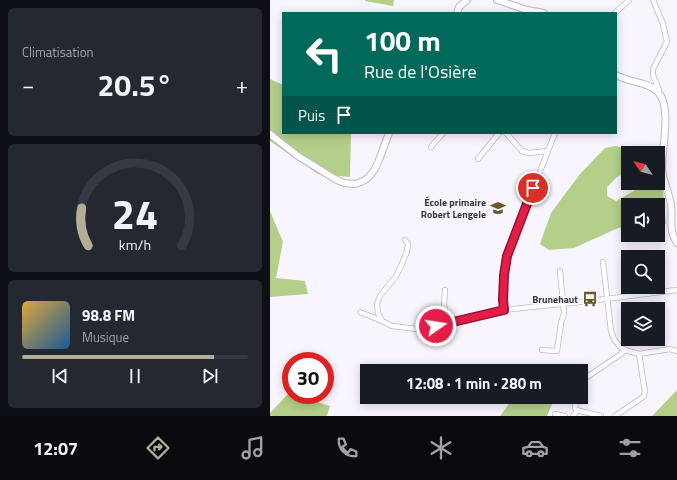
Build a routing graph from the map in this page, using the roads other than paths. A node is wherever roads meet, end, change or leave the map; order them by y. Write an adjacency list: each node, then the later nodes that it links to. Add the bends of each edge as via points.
1 (467, 0): 5 (street)
2 (497, 0): 6 (street)
3 (653, 0): 9 (street, via 667,42 654,69 653,75)
4 (626, 1): 7 (street)
5 (457, 12)
6 (538, 12)
7 (616, 12)
8 (617, 75): 9 (street, via 649,86)
9 (658, 92): 19 (street, via 666,113 662,169)
10 (270, 134): 11 (street, via 298,156 335,179 354,184 368,178 375,169)
11 (389, 134)
12 (442, 134): 16 (street)
13 (498, 134): 18 (street)
14 (508, 134): 17 (street, via 522,151)
15 (555, 134): 17 (street)
16 (431, 147)
17 (548, 151): 28 (street, via 507,256)
18 (478, 159)
19 (674, 210): 21 (street, via 671,230)
20 (405, 240): 30 (street, via 408,244 402,264 377,304)
21 (677, 243)
22 (603, 262): 26 (street)
23 (560, 271): 27 (street)
24 (445, 290): 31 (street, via 444,305)
25 (677, 290): 26 (street)
26 (608, 299): 27 (street); 33 (street, via 611,331 620,347)
27 (563, 304): 28 (street); 32 (street, via 564,313 556,351)
28 (504, 310): 31 (street)
29 (360, 312): 30 (street)
30 (382, 321): 31 (street, via 392,326 417,329)
31 (448, 324)
32 (542, 350)
33 (625, 350): 35 (street); 36 (street)
34 (677, 351): 35 (street, via 670,349)
35 (639, 354): 43 (street, via 645,392 643,397)
36 (588, 376)
37 (576, 404): 38 (street, via 575,408)
38 (578, 411): 41 (street); 42 (street)
39 (555, 414): 40 (street)
40 (565, 416)
41 (573, 416)
42 (601, 416)
43 (614, 416)

